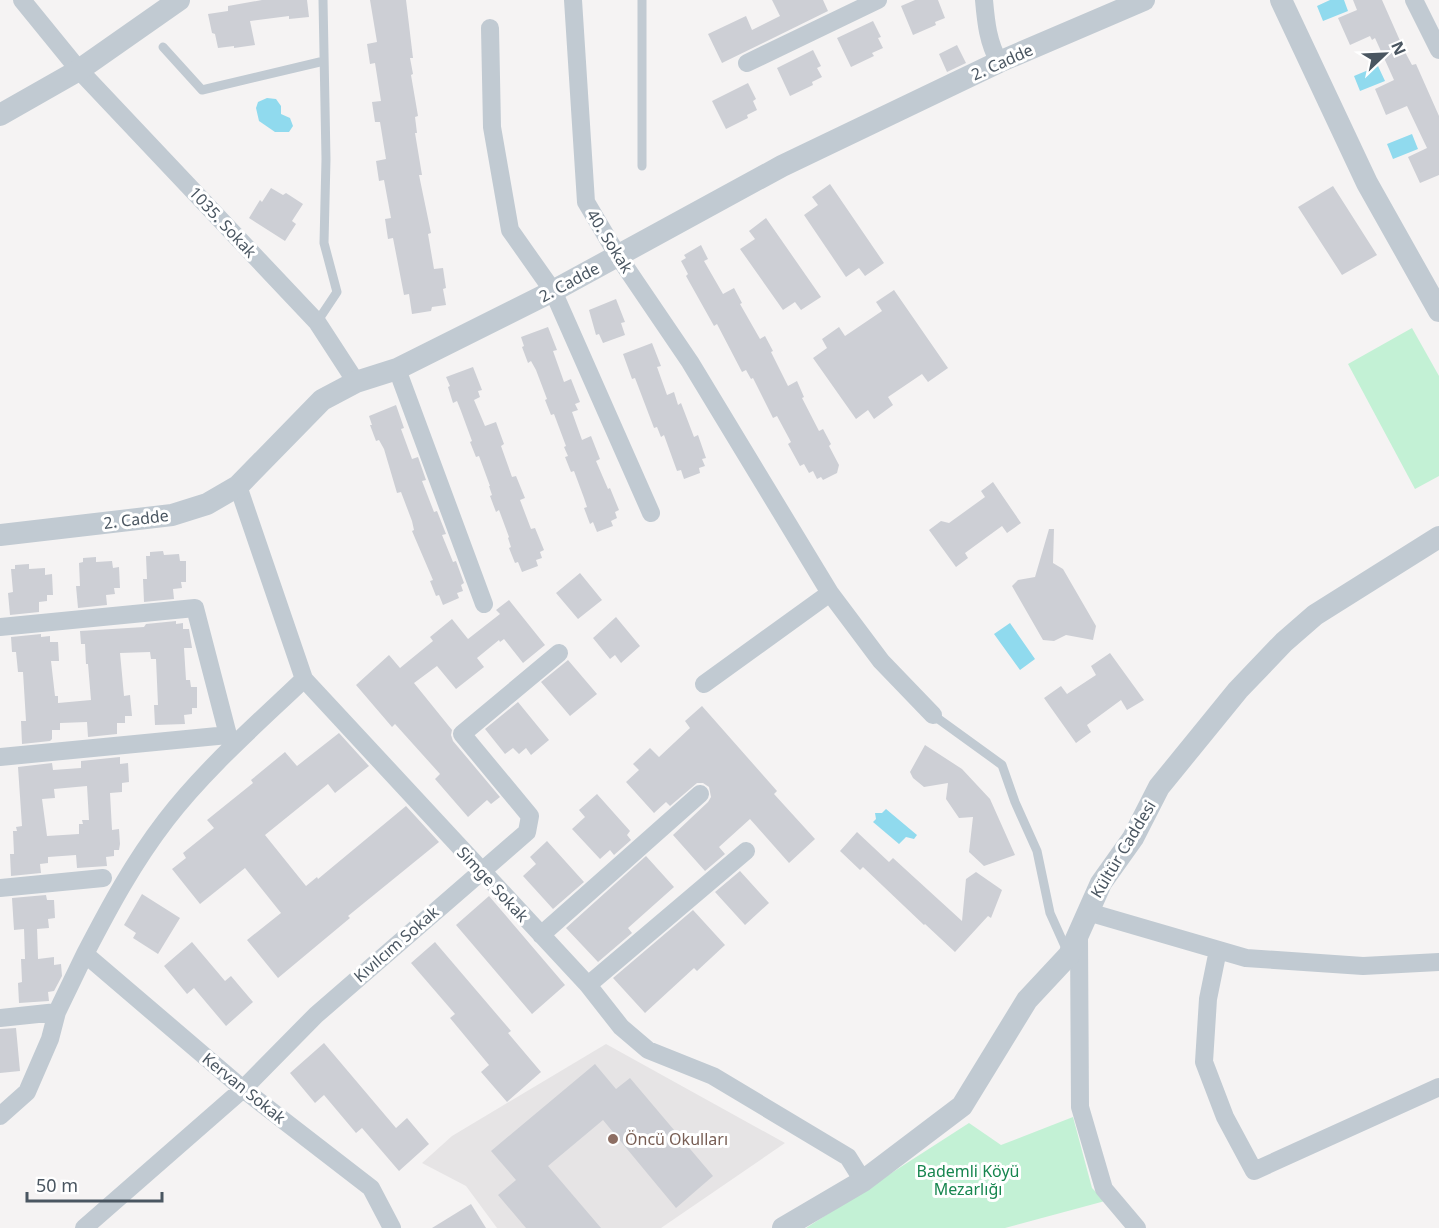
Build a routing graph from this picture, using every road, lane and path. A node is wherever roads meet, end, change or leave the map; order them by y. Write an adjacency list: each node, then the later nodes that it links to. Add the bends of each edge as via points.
1 (21, 0): 17 (street, 1035. Sokak)
2 (179, 0): 17 (street)
3 (323, 0): 14 (lane)
4 (573, 0): 20 (street, 40. Sokak, via 586,202)
5 (642, 0): 19 (lane)
6 (878, 0): 16 (street)
7 (984, 0): 15 (street, via 986,30)
8 (1144, 0): 15 (street, 2. Cadde)
9 (1281, 0): 22 (street, via 1367,183)
10 (1414, 0): 13 (street)
11 (490, 28): 21 (street, via 492,127 510,230)
12 (163, 46): 14 (lane, via 202,90)
13 (1439, 50)
14 (324, 61): 23 (lane, via 324,243 337,292)
15 (999, 62): 20 (street, 2. Cadde, via 782,166)
16 (747, 63)
17 (79, 70): 18 (street); 23 (street, 1035. Sokak)
18 (0, 115)
19 (642, 166)
20 (618, 256): 21 (street, 2. Cadde); 30 (street, 40. Sokak, via 690,362)
21 (553, 291): 24 (street, 2. Cadde); 27 (street)
22 (1436, 298)
23 (316, 322): 25 (street, 1035. Sokak)
24 (397, 369): 25 (street, 2. Cadde); 31 (street)
25 (356, 382): 26 (street, 2. Cadde, via 322,400)
26 (238, 486): 28 (street, 2. Cadde, via 207,504 172,515); 34 (street, Simge Sokak)
27 (651, 513)
28 (0, 535)
29 (1439, 537): 43 (street, Kültür Caddesi, via 1315,615 1238,690 1159,787 1133,838 1101,883)
30 (830, 593): 35 (street); 36 (street, 40. Sokak, via 881,661)
31 (484, 604)
32 (0, 627): 37 (street, via 195,608 228,735)
33 (559, 653): 40 (street, Kıvılcım Sokak, via 462,734 530,816 527,832)
34 (304, 679): 40 (street, Simge Sokak); 46 (street, via 166,819 124,880)
35 (704, 684)
36 (933, 715): 47 (lane, via 1002,765 1037,851 1050,913)
37 (0, 757)
38 (700, 794): 44 (street)
39 (746, 851): 49 (street)
40 (481, 871): 44 (street, Simge Sokak); 53 (street, Kıvılcım Sokak, via 316,1015)
41 (103, 878): 42 (street)
42 (0, 888)
43 (1083, 922): 45 (street); 47 (street, Kültür Caddesi); 59 (street, via 1080,1107 1104,1189)
44 (541, 935): 49 (street, Simge Sokak)
45 (1218, 950): 48 (street, via 1246,958 1363,966); 52 (street, via 1208,999 1204,1062 1225,1117 1254,1171)
46 (85, 954): 50 (street); 53 (street, Kervan Sokak)
47 (1069, 955): 55 (street, Kültür Caddesi, via 1027,999 962,1106)
48 (1439, 962)
49 (588, 985): 55 (street, Simge Sokak, via 621,1027 648,1050 713,1076 848,1157)
50 (57, 1012): 51 (street); 54 (street, via 27,1092)
51 (0, 1018)
52 (1439, 1087)
53 (243, 1089): 56 (street, Kıvılcım Sokak); 57 (street, Kervan Sokak, via 371,1188)
54 (0, 1116)
55 (863, 1181): 58 (street, Kültür Caddesi)
56 (84, 1228)
57 (392, 1228)
58 (783, 1228)
59 (1137, 1228)

